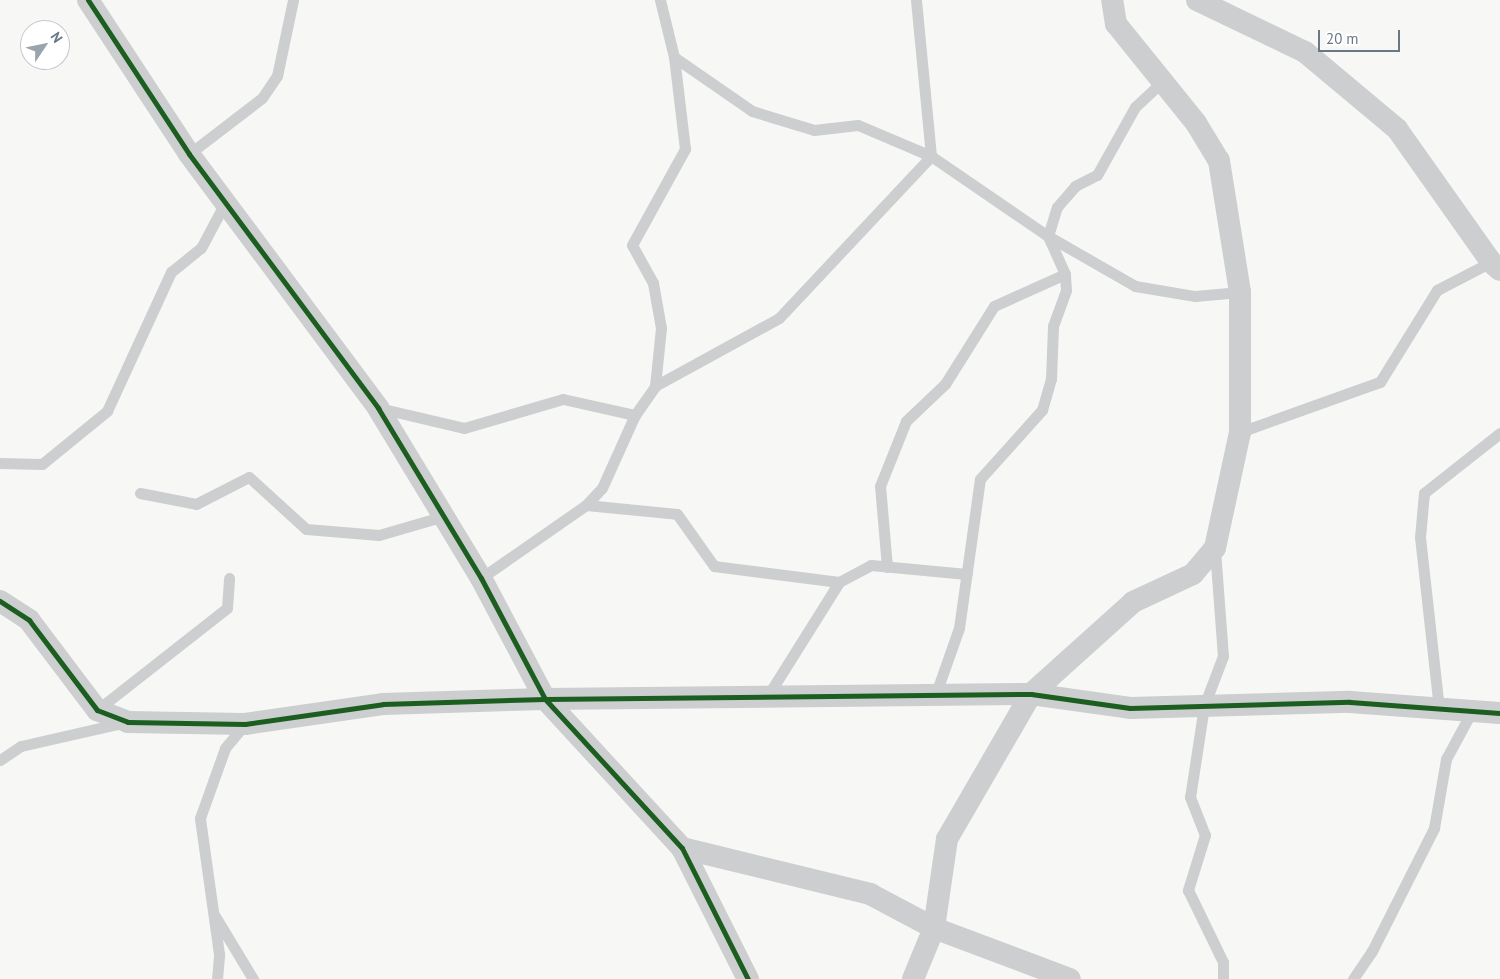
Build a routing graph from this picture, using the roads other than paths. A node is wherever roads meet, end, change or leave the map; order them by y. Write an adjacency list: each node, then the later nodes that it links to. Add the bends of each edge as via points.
1 (88, 0): 9 (street)
2 (293, 0): 9 (lane, via 277,76 262,98)
3 (660, 0): 7 (lane)
4 (916, 0): 10 (lane)
5 (1112, 0): 8 (street, via 1116,24)
6 (1197, 0): 13 (street, via 1305,52 1397,130)
7 (674, 57): 10 (lane, via 752,111 814,130 858,124); 16 (lane, via 684,150 632,245 654,283 661,328)
8 (1162, 82): 12 (lane, via 1135,107 1097,175 1075,186 1057,207); 15 (street, via 1196,124 1219,161)
9 (188, 154): 11 (street)
10 (931, 156): 12 (lane); 16 (lane, via 779,318)
11 (226, 201): 17 (street); 21 (lane, via 201,248 171,272 107,411 42,464)
12 (1048, 236): 14 (lane); 15 (lane, via 1135,286 1195,296)
13 (1497, 262): 19 (lane, via 1437,290 1380,382)
14 (1065, 274): 26 (lane, via 994,306 945,384 906,421 880,486); 27 (lane, via 1066,290 1053,326 1051,379 1042,410 980,479)
15 (1240, 292): 19 (street)
16 (655, 386): 18 (lane)
17 (378, 408): 18 (lane, via 464,428 563,400); 24 (street)
18 (635, 416): 23 (lane, via 602,488)
19 (1240, 432): 25 (street)
20 (1500, 433): 37 (lane, via 1424,493 1420,537)
21 (0, 463)
22 (140, 493): 24 (lane, via 196,504 249,477 306,529 379,535)
23 (586, 505): 29 (lane); 30 (lane, via 677,514 714,566)
24 (444, 516): 29 (street)
25 (1215, 548): 32 (street, via 1193,574 1133,602); 36 (lane, via 1223,656)
26 (887, 567): 27 (lane); 30 (lane, via 871,565)
27 (967, 574): 33 (lane, via 959,628)
28 (229, 578): 38 (lane, via 228,608)
29 (481, 578): 35 (street)
30 (839, 582): 34 (lane)
31 (0, 601): 38 (street, via 29,620)
32 (1031, 694): 33 (street); 36 (street, via 1130,708); 46 (street, via 947,839)
33 (935, 696): 34 (street)
34 (767, 697): 35 (street)
35 (546, 699): 42 (street, via 383,704); 44 (street)
36 (1204, 706): 37 (street, via 1350,702); 52 (lane, via 1190,797 1204,835 1188,890 1223,962)
37 (1439, 709): 39 (street)
38 (97, 710): 41 (street)
39 (1472, 711): 40 (street); 53 (lane, via 1446,759 1434,828 1372,951)
40 (1500, 713)
41 (128, 722): 42 (street); 43 (lane, via 21,746)
42 (246, 724): 45 (lane, via 224,748 200,818)
43 (0, 760)
44 (682, 848): 46 (street, via 870,894); 49 (street)
45 (213, 913): 47 (lane, via 219,954); 48 (lane)
46 (934, 928): 50 (street); 51 (street)
47 (217, 979)
48 (253, 979)
49 (748, 979)
50 (913, 979)
51 (1070, 979)
52 (1224, 979)
53 (1353, 979)

